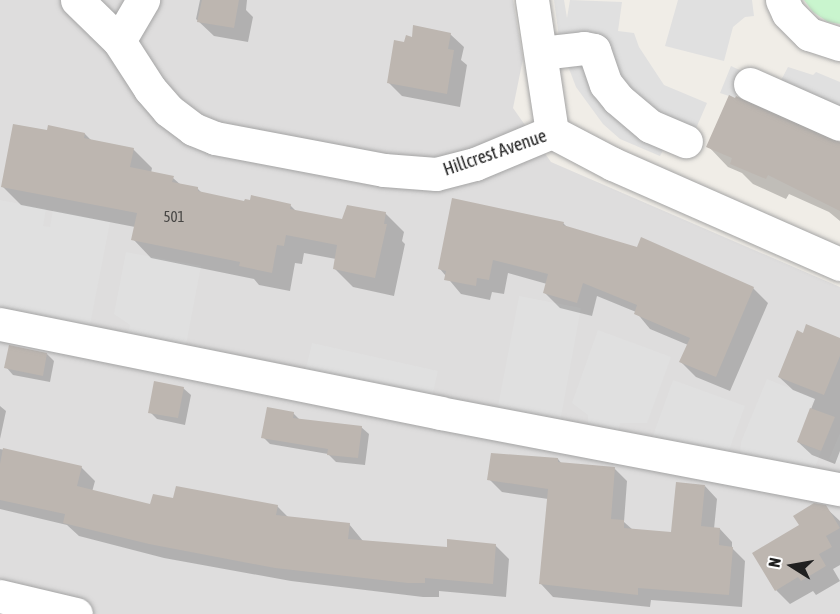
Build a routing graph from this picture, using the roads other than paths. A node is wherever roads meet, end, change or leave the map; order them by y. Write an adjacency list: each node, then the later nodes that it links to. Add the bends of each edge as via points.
1 (77, 0): 5 (street, Hillcrest Avenue)
2 (143, 0): 5 (street)
3 (532, 0): 7 (street)
4 (782, 0): 6 (street, via 788,14 809,34)
5 (119, 41): 10 (street, Hillcrest Avenue, via 150,88 180,121 204,134 239,143 384,170 436,174 475,164)
6 (840, 44)
7 (541, 53): 10 (street); 11 (street, via 594,50 606,84 618,99 650,126)
8 (750, 84): 9 (street)
9 (840, 124)
10 (552, 132): 12 (street, Hillcrest Avenue, via 613,164)
11 (686, 141)
12 (840, 264)
13 (0, 324): 14 (street, via 440,414)
14 (840, 489)
15 (0, 596): 16 (street)
16 (76, 614)

